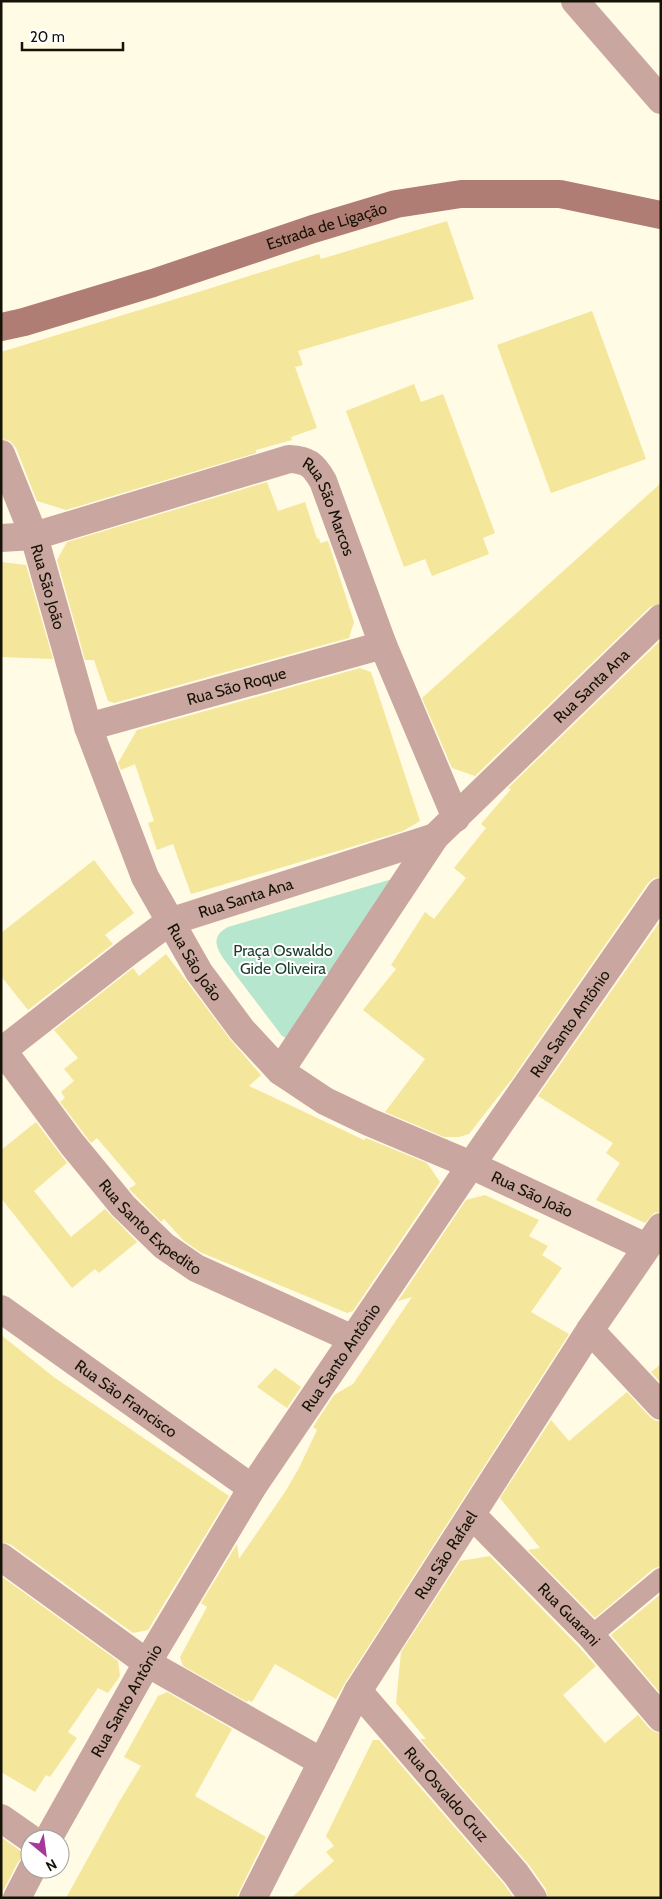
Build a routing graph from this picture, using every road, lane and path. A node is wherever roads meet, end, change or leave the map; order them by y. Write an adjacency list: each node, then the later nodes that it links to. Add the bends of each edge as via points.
1 (575, 1): 2 (street)
2 (661, 100)
3 (661, 215): 4 (main road, Estrada de Ligação, via 560,194 461,194 396,204 154,283)
4 (1, 327)
5 (1, 454): 6 (street, Rua São João)
6 (34, 536): 7 (street, Rua São Marcos); 9 (street, Rua São Marcos, via 289,459 308,462 323,481); 10 (street, Rua São João)
7 (1, 538)
8 (661, 618): 11 (street, Rua Santa Ana)
9 (383, 645): 10 (street, Rua São Roque); 11 (street, Rua São Marcos)
10 (88, 728): 14 (street, Rua São João, via 145,877)
11 (456, 818): 12 (street, Rua Santa Ana)
12 (435, 838): 14 (street, Rua Santa Ana); 16 (street, Rua Santa Ana)
13 (661, 892): 17 (street, Rua Santo Antônio)
14 (169, 922): 15 (street, Rua Santa Ana); 16 (street, Rua São João, via 199,972 237,1023)
15 (2, 1049): 21 (street, Rua Santo Expedito, via 72,1144 123,1206 164,1246 196,1268)
16 (280, 1071): 17 (street, Rua São João, via 325,1101)
17 (471, 1166): 18 (street, Rua São João); 21 (street, Rua Santo Antônio)
18 (653, 1237): 20 (street, Rua São Rafael)
19 (1, 1309): 23 (street, Rua São Francisco)
20 (590, 1330): 22 (street); 24 (street, Rua São Rafael)
21 (353, 1339): 23 (street, Rua Santo Antônio)
22 (661, 1406)
23 (252, 1488): 28 (street, Rua Santo Antônio)
24 (472, 1515): 27 (street, Rua Guarani); 29 (street, Rua São Rafael)
25 (1, 1557): 28 (street)
26 (661, 1578): 27 (lane)
27 (591, 1636): 30 (street, Rua Guarani)
28 (147, 1663): 31 (street); 33 (street, Rua Santo Antônio)
29 (358, 1692): 31 (street, Rua São Rafael); 38 (street, Rua Osvaldo Cruz)
30 (661, 1718)
31 (322, 1762): 37 (street, Rua São Rafael)
32 (1, 1818): 34 (street)
33 (54, 1829)
34 (20, 1831)
35 (27, 1879): 36 (street)
36 (17, 1898)
37 (253, 1898)
38 (533, 1898)

